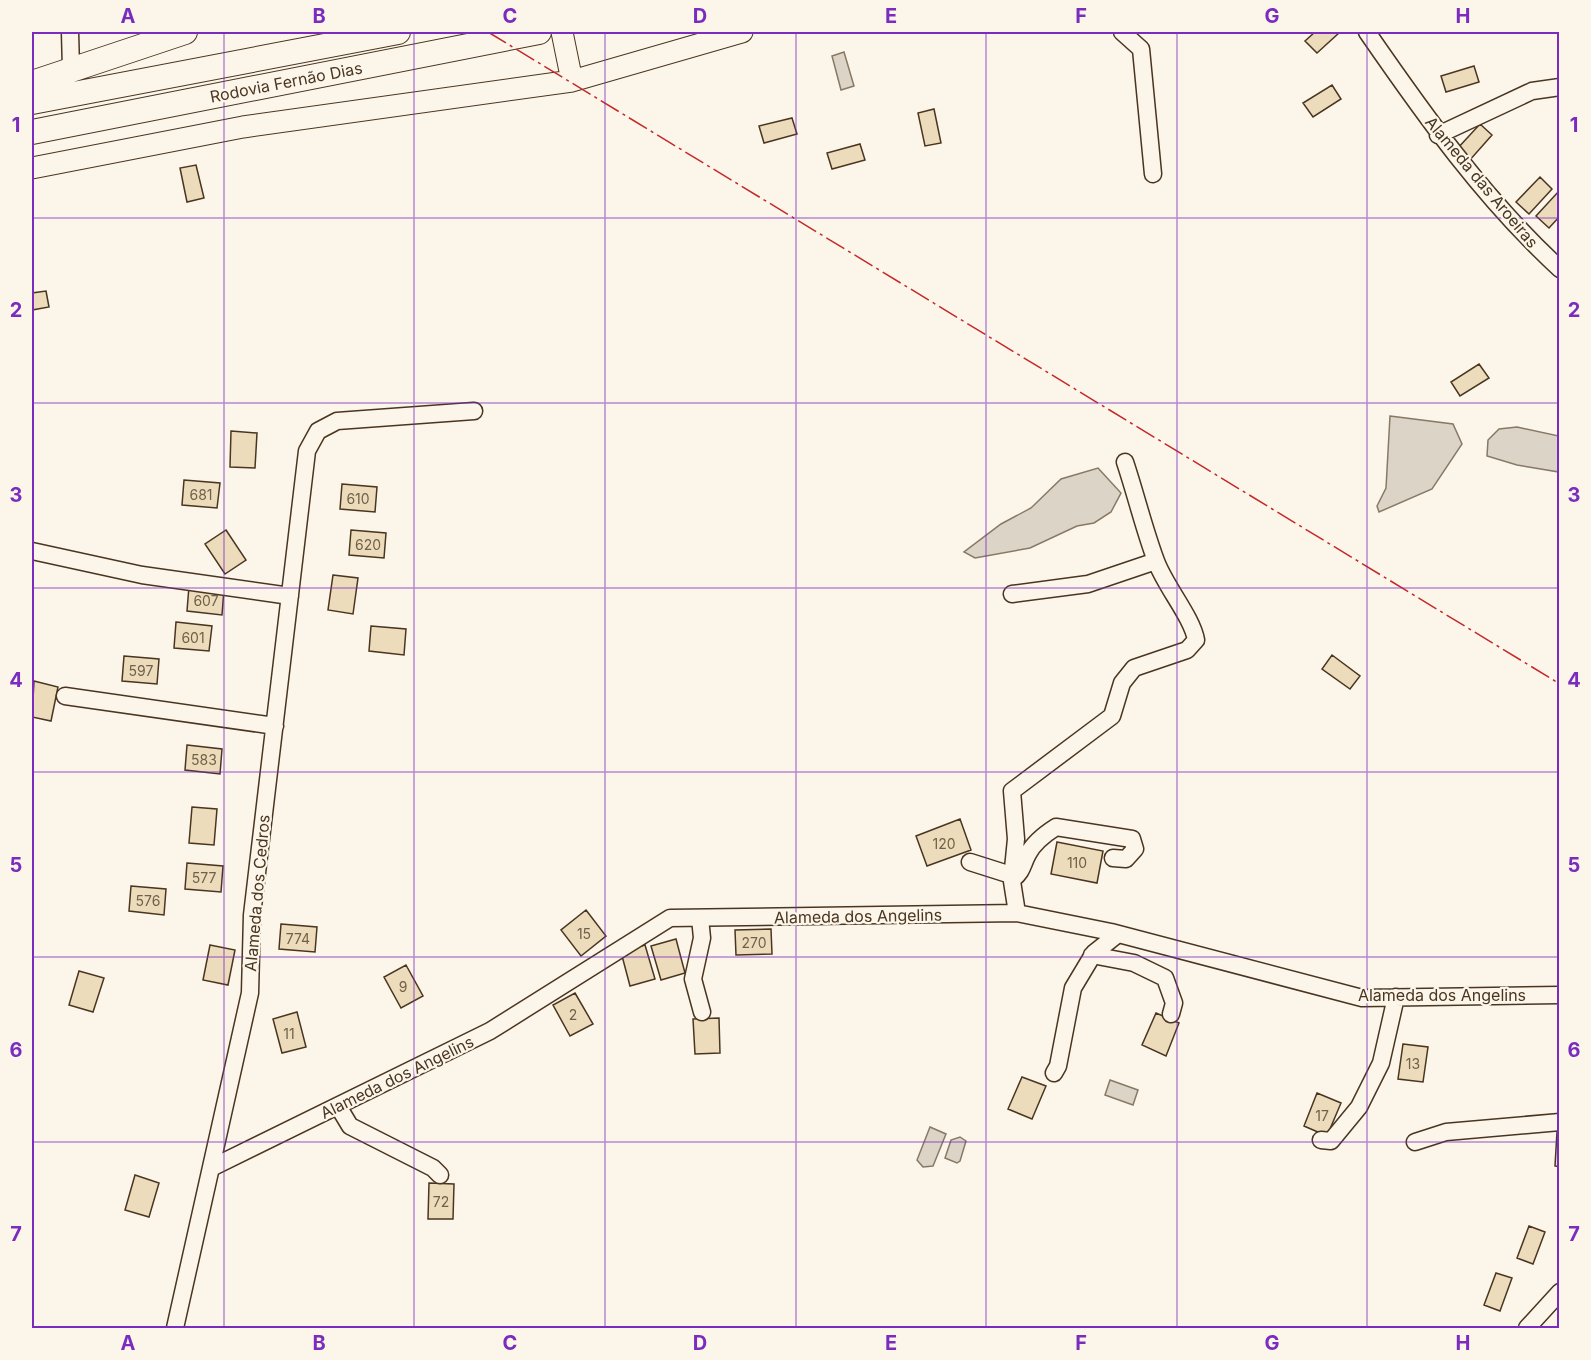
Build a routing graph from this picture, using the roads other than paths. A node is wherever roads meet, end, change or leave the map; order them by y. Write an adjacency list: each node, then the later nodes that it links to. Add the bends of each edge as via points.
1 (70, 32): 9 (street)
2 (185, 32): 9 (highway)
3 (398, 32): 13 (highway, Rodovia Fernão Dias)
4 (540, 32): 14 (highway, Rodovia Fernão Dias)
5 (562, 32): 10 (main road)
6 (742, 32): 10 (main road)
7 (1122, 32): 17 (street, via 1142,49)
8 (1367, 32): 15 (street, Alameda das Aroeiras)
9 (71, 69): 11 (highway)
10 (572, 81): 16 (main road, via 243,127)
11 (32, 82)
12 (1560, 87): 15 (street, via 1532,91)
13 (32, 102)
14 (32, 132)
15 (1438, 135): 18 (street, Alameda das Aroeiras, via 1534,245)
16 (32, 168)
17 (1153, 174)
18 (1560, 269)
19 (474, 411): 24 (street, Alameda dos Cedros, via 337,421 318,431 308,451)
20 (1125, 462): 22 (street)
21 (32, 551): 24 (street, via 142,575)
22 (1156, 561): 23 (street, via 1088,584); 29 (street, via 1196,640 1187,650 1134,668 1122,683 1112,716 1012,791 1016,839)
23 (1012, 594)
24 (290, 596): 26 (street, Alameda dos Cedros)
25 (65, 696): 26 (street)
26 (275, 726): 43 (street, Alameda dos Cedros, via 252,915 249,993)
27 (1113, 858): 29 (street, via 1126,860 1135,849 1132,839 1056,827 1040,837 1028,854 1023,871)
28 (970, 862): 29 (street, via 1011,875)
29 (1012, 879): 30 (street)
30 (1017, 913): 31 (street, Alameda dos Angelins); 32 (street, Alameda dos Angelins)
31 (700, 918): 36 (street, via 702,938 693,979); 39 (street, Alameda dos Angelins, via 670,918 490,1031)
32 (1118, 934): 33 (street); 35 (street, Alameda dos Angelins, via 1362,998)
33 (1092, 955): 37 (street, via 1134,963 1165,978 1174,1003); 38 (street, via 1073,988)
34 (1560, 995): 35 (street, Alameda dos Angelins)
35 (1396, 997): 41 (street, via 1382,1063 1363,1098 1331,1141)
36 (702, 1012)
37 (1170, 1014)
38 (1054, 1073)
39 (338, 1106): 43 (street, Alameda dos Angelins); 44 (street, via 350,1126)
40 (1560, 1122): 42 (street, via 1446,1132)
41 (1321, 1140)
42 (1415, 1142)
43 (211, 1168): 46 (street, Alameda dos Cedros)
44 (440, 1175)
45 (1560, 1292): 47 (street)
46 (175, 1329)
47 (1527, 1329)

